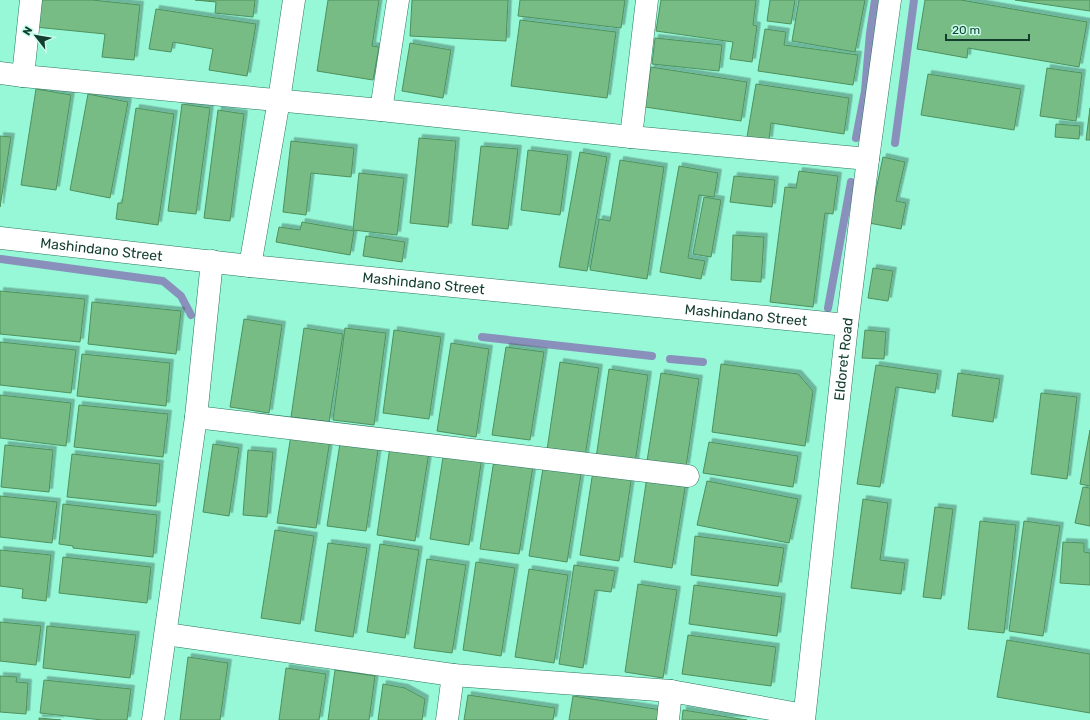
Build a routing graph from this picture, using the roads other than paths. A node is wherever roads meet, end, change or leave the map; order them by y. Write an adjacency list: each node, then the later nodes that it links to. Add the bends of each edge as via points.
1 (31, 0): 7 (street)
2 (294, 0): 8 (street)
3 (398, 0): 9 (street)
4 (647, 0): 10 (street)
5 (890, 0): 11 (street, Eldoret Road)
6 (0, 73): 7 (street)
7 (23, 76): 8 (street)
8 (279, 100): 9 (street); 14 (street)
9 (381, 110): 10 (street)
10 (631, 137): 11 (street)
11 (868, 159): 15 (street, Eldoret Road)
12 (0, 238): 13 (street, Mashindano Street)
13 (212, 261): 14 (street, Mashindano Street); 16 (street)
14 (250, 266): 15 (street, Mashindano Street)
15 (847, 325): 21 (street, Eldoret Road)
16 (196, 417): 17 (street); 18 (street)
17 (688, 476)
18 (166, 634): 19 (street); 22 (street)
19 (453, 675): 20 (street); 23 (street)
20 (671, 691): 21 (street); 24 (street)
21 (804, 718)
22 (153, 720)
23 (447, 720)
24 (668, 720)

